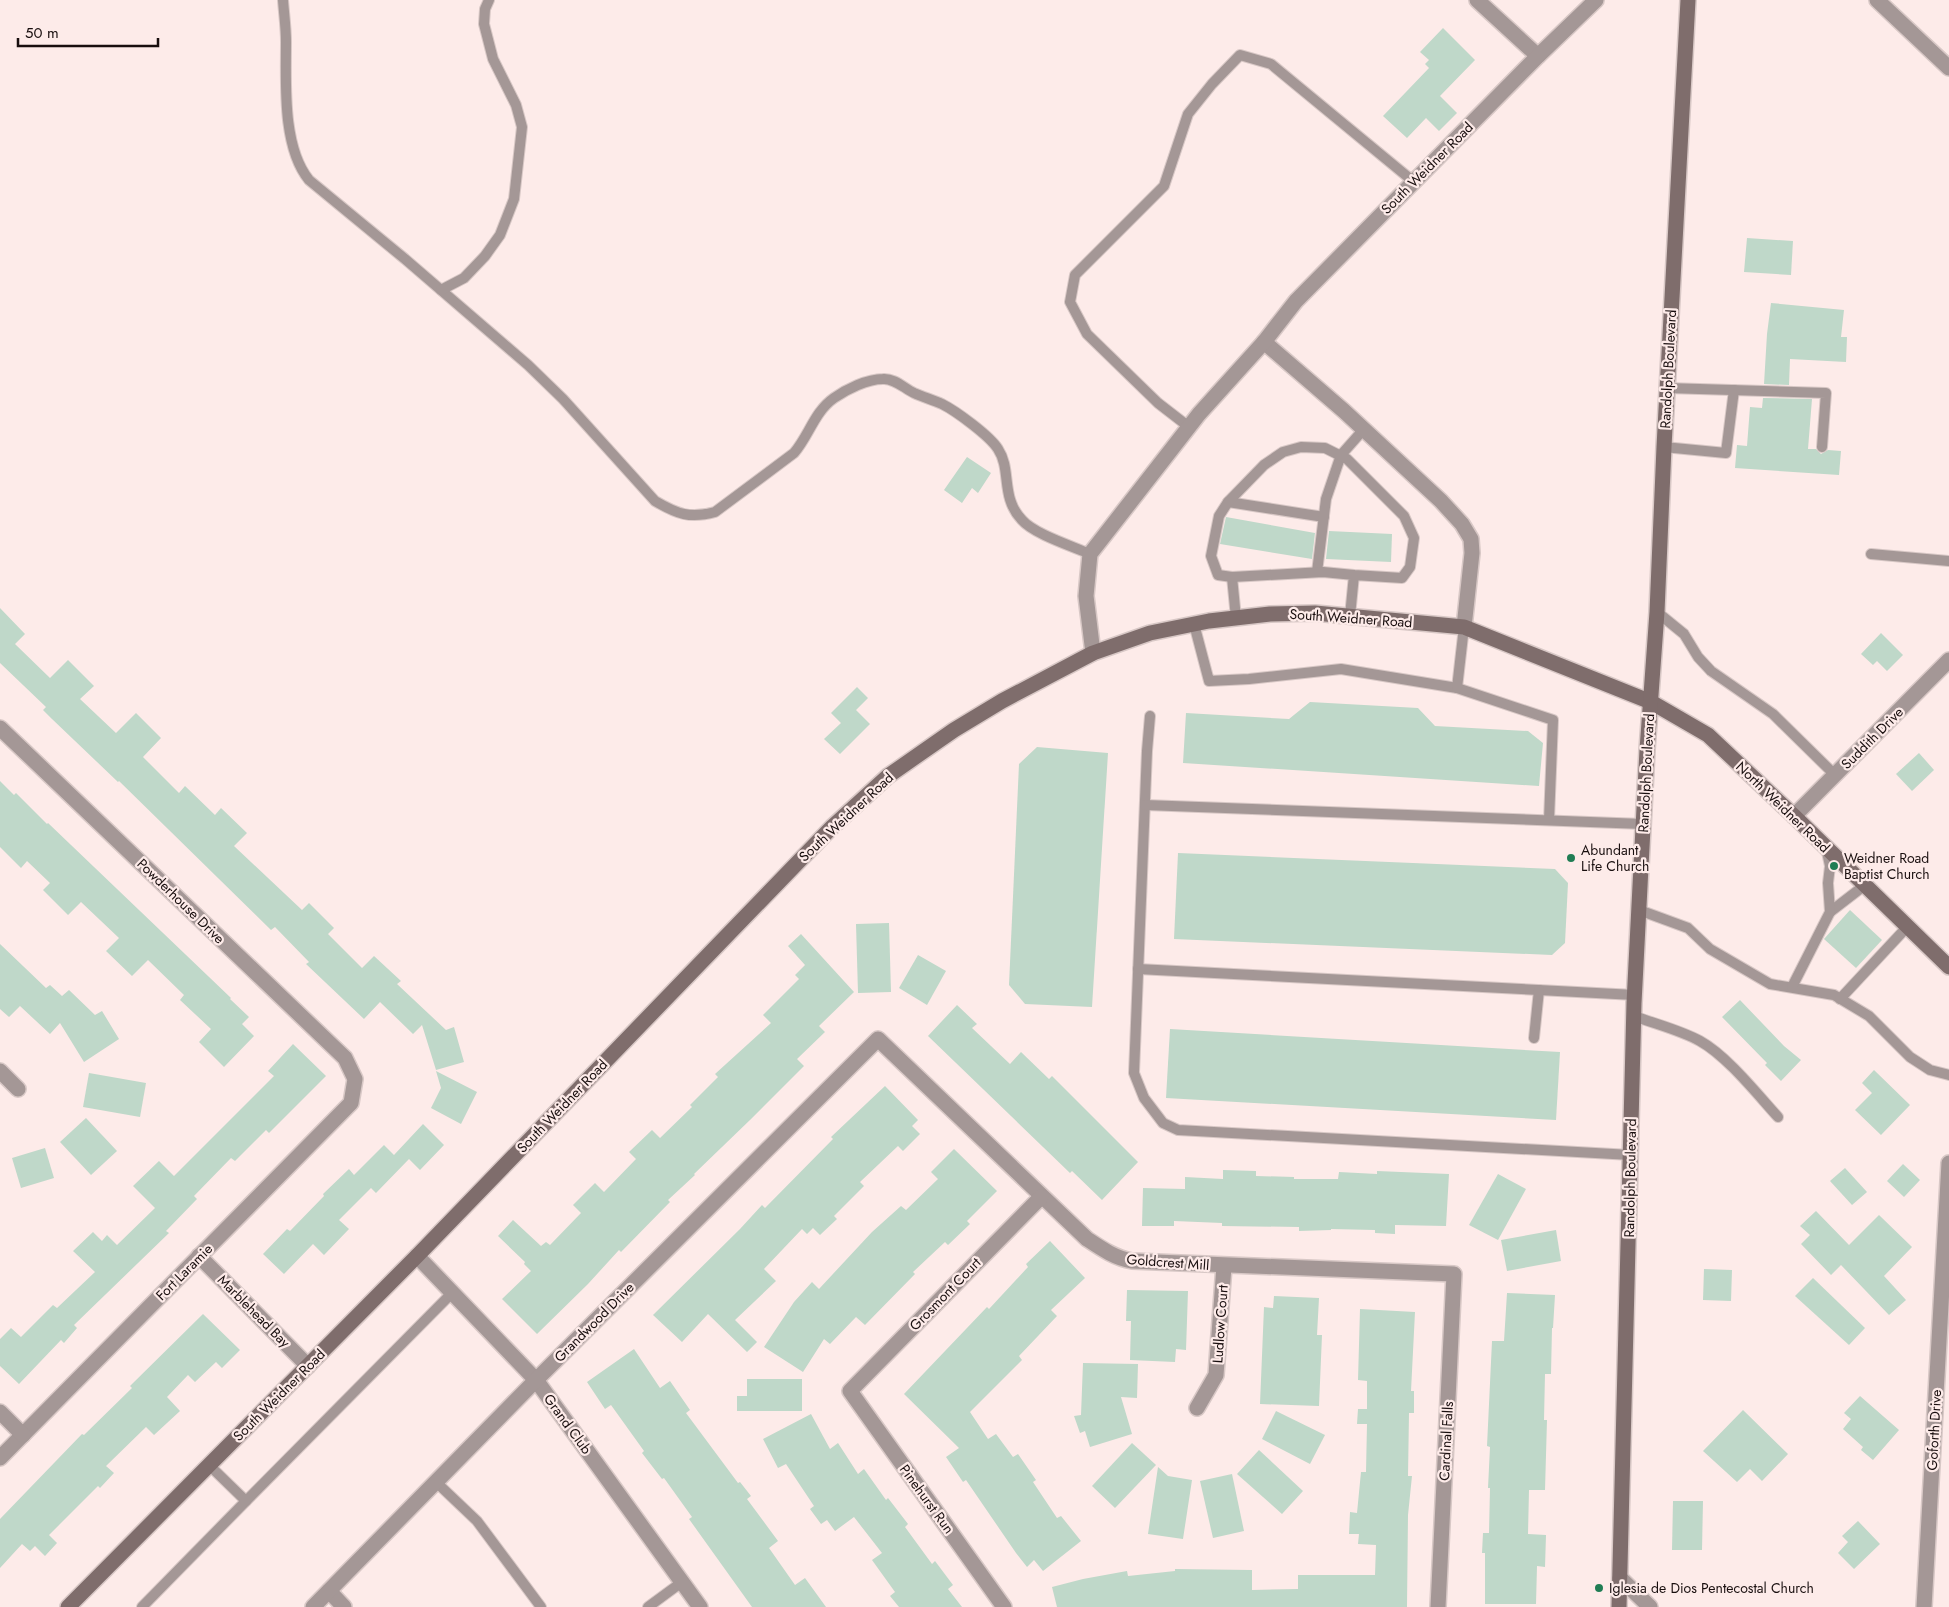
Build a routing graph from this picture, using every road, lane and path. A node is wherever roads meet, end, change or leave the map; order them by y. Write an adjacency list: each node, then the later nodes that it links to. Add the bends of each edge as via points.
1 (283, 0): 10 (lane, via 285,87 298,165 309,180)
2 (489, 0): 10 (lane, via 484,24 493,59 516,105 522,127 514,199 500,235 485,256 464,278)
3 (1477, 0): 7 (street)
4 (1596, 0): 7 (street, South Weidner Road)
5 (1688, 0): 12 (main road, Randolph Boulevard)
6 (1877, 0): 8 (street)
7 (1538, 56): 9 (street, South Weidner Road)
8 (1949, 68)
9 (1414, 182): 11 (street, South Weidner Road, via 1296,301); 14 (lane, via 1271,64 1240,56 1212,84 1188,114 1164,186 1076,275 1070,302 1087,334 1158,403)
10 (441, 290): 21 (lane, via 528,365 563,399 655,502 669,510 700,516 715,512 794,453 821,410 833,399 867,382 883,378 949,408 993,441 1003,459 1006,489 1012,506 1021,520 1037,531)
11 (1264, 342): 14 (street, South Weidner Road); 15 (street)
12 (1667, 388): 13 (lane); 17 (main road, Randolph Boulevard)
13 (1734, 390): 16 (lane, via 1826,393); 17 (lane, via 1726,452)
14 (1189, 427): 21 (street, South Weidner Road)
15 (1364, 429): 18 (lane); 31 (street, via 1441,501 1471,539)
16 (1822, 446)
17 (1664, 447): 27 (main road, Randolph Boulevard)
18 (1340, 455): 19 (lane, via 1326,448 1301,447 1283,452 1264,465); 20 (lane, via 1326,499); 25 (lane, via 1404,516 1414,538 1410,567 1402,578)
19 (1228, 502): 20 (lane); 26 (lane, via 1220,516 1211,556 1218,575)
20 (1324, 518): 24 (lane)
21 (1090, 554): 32 (street, via 1086,596)
22 (1871, 554): 23 (lane)
23 (1949, 560)
24 (1317, 572): 25 (lane); 26 (lane)
25 (1354, 575): 28 (lane)
26 (1232, 578): 29 (lane)
27 (1658, 612): 35 (main road, Randolph Boulevard); 38 (lane, via 1684,634 1698,657 1711,670 1773,714)
28 (1350, 616): 29 (main road, South Weidner Road, via 1315,613); 31 (main road, South Weidner Road)
29 (1236, 618): 30 (main road, South Weidner Road)
30 (1194, 624): 32 (main road, South Weidner Road, via 1150,633); 34 (lane, via 1209,681 1341,669)
31 (1464, 627): 34 (lane); 35 (main road, South Weidner Road)
32 (1093, 653): 66 (main road, South Weidner Road, via 954,730 888,776 832,827)
33 (1949, 660): 38 (street, Suddith Drive)
34 (1457, 688): 41 (lane, via 1553,720)
35 (1651, 702): 40 (main road, North Weidner Road, via 1708,735); 42 (main road, Randolph Boulevard)
36 (1150, 716): 39 (lane)
37 (0, 728): 59 (street, Powderhouse Drive, via 346,1058)
38 (1835, 775): 40 (street, Suddith Drive)
39 (1145, 805): 41 (lane); 49 (lane)
40 (1794, 816): 43 (main road, North Weidner Road)
41 (1549, 820): 42 (lane)
42 (1643, 824): 45 (main road, Randolph Boulevard)
43 (1826, 846): 44 (main road, North Weidner Road); 46 (lane, via 1830,866)
44 (1865, 885): 46 (lane); 47 (main road, North Weidner Road)
45 (1639, 910): 50 (lane, via 1688,928 1710,949 1770,984); 52 (main road, Randolph Boulevard)
46 (1830, 912): 50 (lane)
47 (1908, 926): 48 (main road, North Weidner Road); 53 (lane)
48 (1949, 967)
49 (1138, 969): 51 (lane); 62 (lane, via 1134,1073 1144,1098 1163,1122 1178,1130)
50 (1792, 987): 53 (lane)
51 (1539, 990): 52 (lane); 55 (lane)
52 (1635, 995): 54 (main road, Randolph Boulevard)
53 (1840, 999): 58 (lane, via 1868,1016 1910,1056 1930,1070)
54 (1634, 1016): 61 (lane, via 1700,1041 1740,1076); 62 (main road, Randolph Boulevard)
55 (1534, 1038)
56 (878, 1039): 64 (street, Goldcrest Mill); 71 (street, Grandwood Drive)
57 (0, 1071): 60 (street)
58 (1949, 1075)
59 (355, 1079): 65 (street, Fort Laramie, via 350,1103)
60 (18, 1089)
61 (1778, 1117)
62 (1631, 1155): 80 (main road, Randolph Boulevard)
63 (1949, 1163): 94 (street, Goforth Drive)
64 (1041, 1196): 67 (street, Goldcrest Mill, via 1087,1239 1121,1259); 72 (street, Grosmont Court)
65 (199, 1256): 70 (street, Marblehead Bay); 75 (street, Fort Laramie)
66 (417, 1256): 69 (street, Grand Club); 70 (main road, South Weidner Road)
67 (1224, 1266): 68 (street, Goldcrest Mill); 73 (street, Ludlow Court, via 1216,1375)
68 (1454, 1274): 91 (street, Cardinal Falls)
69 (452, 1293): 71 (street, Grand Club); 79 (lane)
70 (308, 1366): 77 (main road, South Weidner Road)
71 (536, 1380): 78 (street, Grandwood Drive); 81 (street, Grand Club)
72 (850, 1391): 90 (street, Pinehurst Run)
73 (1197, 1408)
74 (0, 1412): 75 (street)
75 (23, 1435): 76 (street, Fort Laramie)
76 (0, 1458)
77 (209, 1465): 79 (lane); 83 (main road, South Weidner Road)
78 (436, 1482): 82 (street, Grandwood Drive); 87 (lane, via 477,1521)
79 (246, 1501): 84 (lane)
80 (1620, 1578): 92 (main road, Randolph Boulevard); 93 (street)
81 (682, 1582): 88 (lane); 89 (street, Grand Club)
82 (329, 1591): 85 (street, Grandwood Drive); 86 (street)
83 (68, 1607)
84 (142, 1607)
85 (313, 1607)
86 (344, 1607)
87 (541, 1607)
88 (648, 1607)
89 (700, 1607)
90 (1004, 1607)
91 (1438, 1607)
92 (1619, 1607)
93 (1650, 1607)
94 (1924, 1607)

